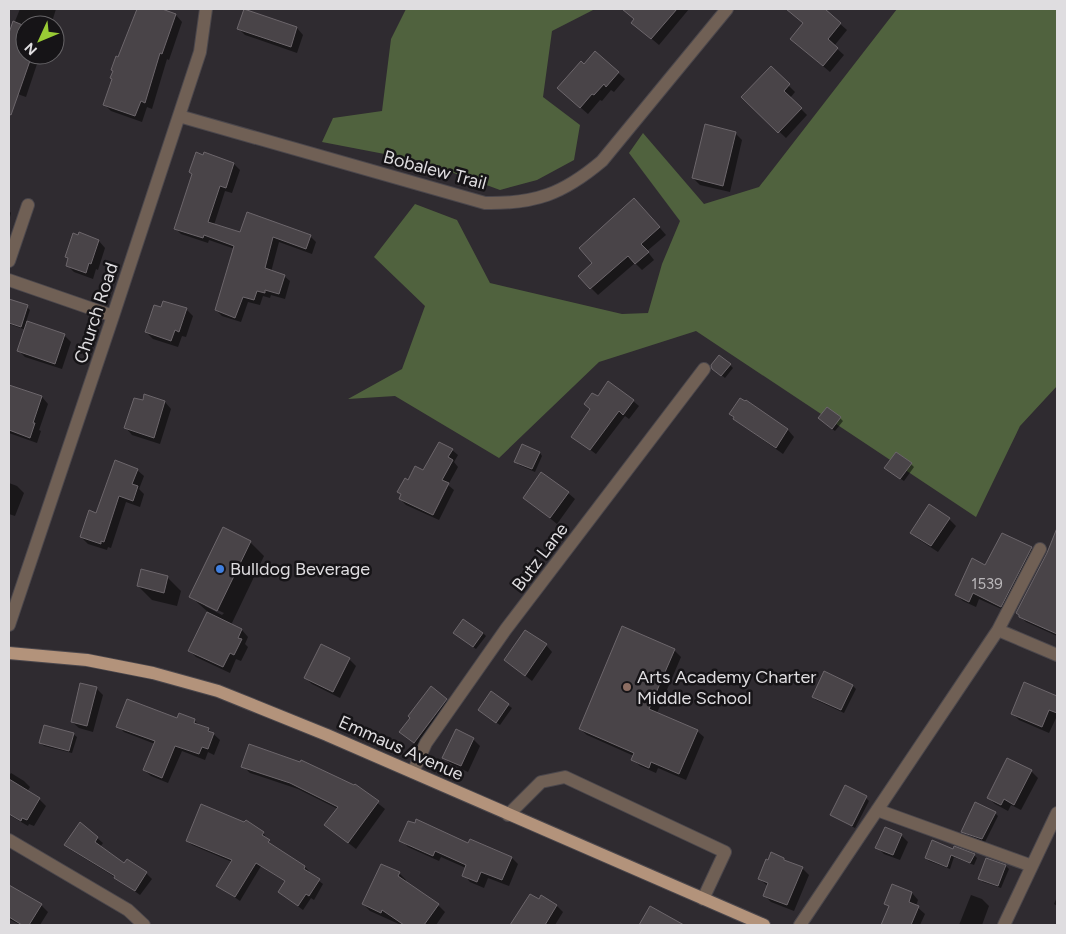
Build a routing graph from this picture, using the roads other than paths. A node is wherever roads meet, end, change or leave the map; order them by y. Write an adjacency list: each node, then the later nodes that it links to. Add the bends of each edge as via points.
1 (206, 9): 3 (street, Church Road, via 200,52)
2 (727, 9): 3 (street, Bobalew Trail, via 602,161 582,178 536,199 510,204 485,203)
3 (179, 116): 7 (street, Church Road)
4 (28, 205): 5 (street)
5 (9, 261)
6 (9, 280): 7 (street)
7 (113, 316): 10 (street, Church Road)
8 (704, 369): 14 (street, Butz Lane, via 506,629 426,743)
9 (1040, 549): 11 (street)
10 (9, 625)
11 (998, 630): 13 (street); 15 (street)
12 (9, 653): 14 (main road, Emmaus Avenue, via 87,660 153,673 218,691)
13 (1057, 655)
14 (413, 772): 17 (main road, Emmaus Avenue)
15 (878, 810): 19 (street); 23 (street)
16 (1057, 813): 19 (street)
17 (508, 814): 20 (main road, Emmaus Avenue); 20 (street, via 541,782 565,777 725,852)
18 (9, 840): 21 (street, via 128,910)
19 (1032, 866): 24 (street)
20 (703, 899): 22 (main road, Emmaus Avenue)
21 (144, 925)
22 (764, 925)
23 (800, 925)
24 (1004, 925)

